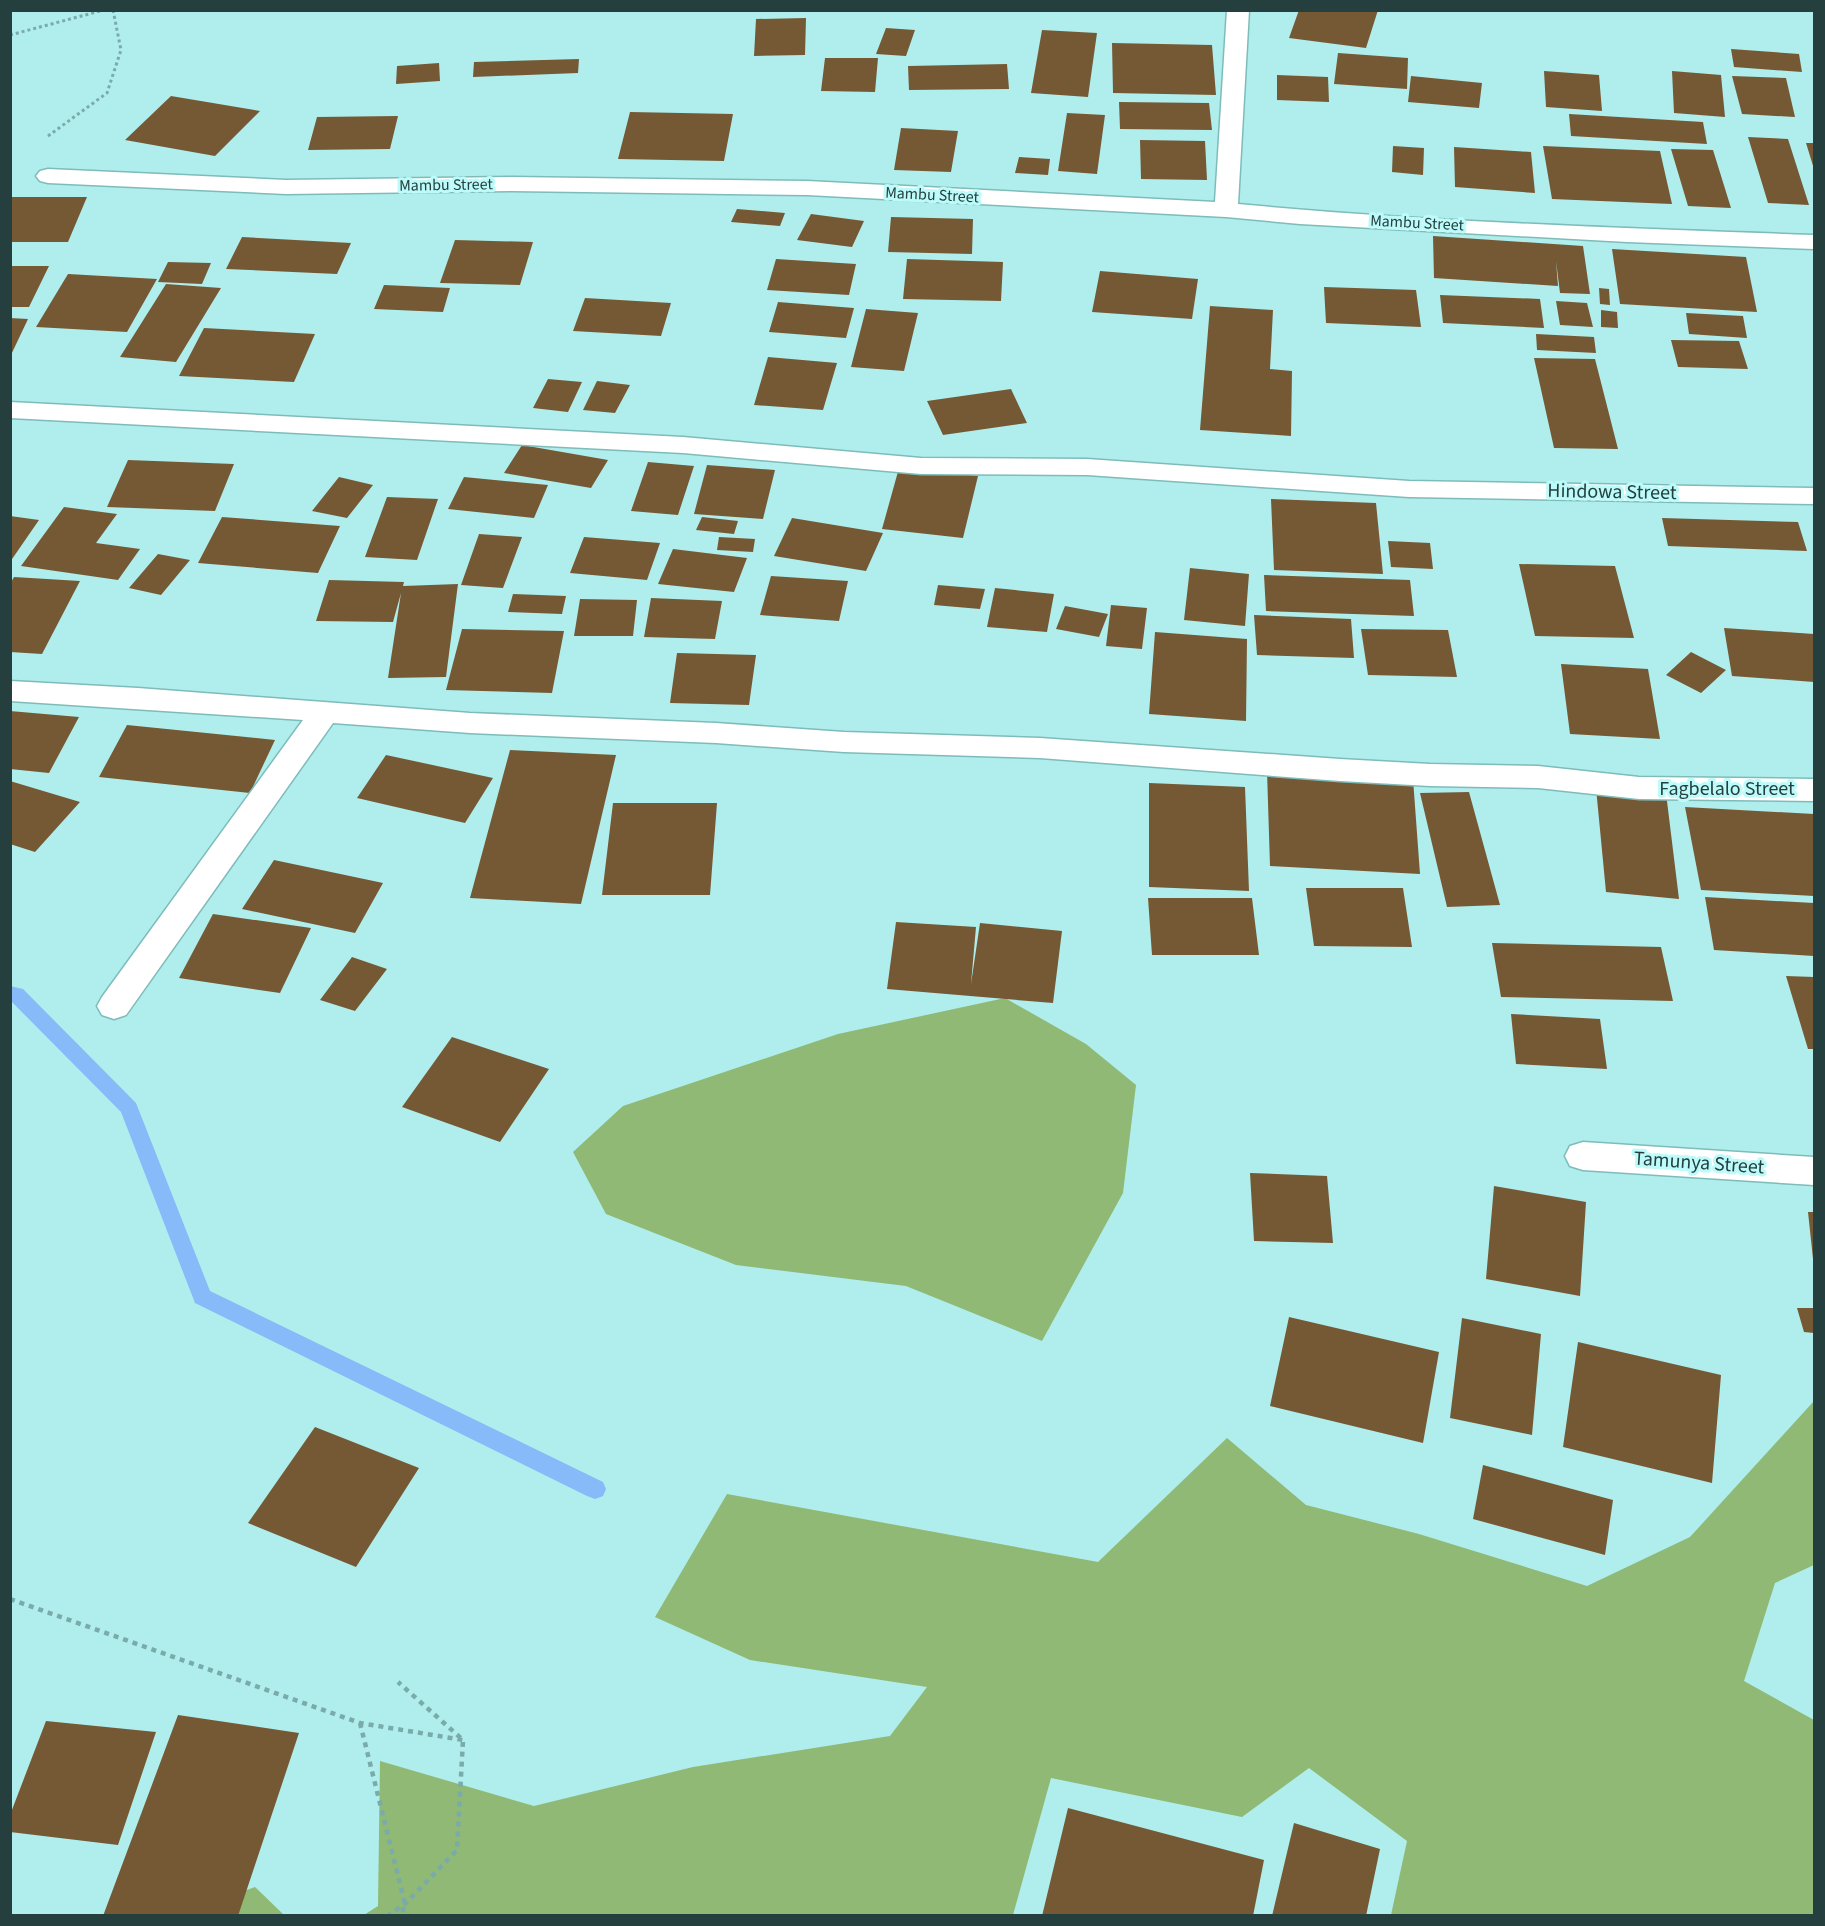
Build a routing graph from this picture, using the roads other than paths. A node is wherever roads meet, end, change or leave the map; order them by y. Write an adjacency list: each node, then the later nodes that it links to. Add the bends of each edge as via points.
1 (1238, 10): 3 (street)
2 (48, 176): 3 (street, Mambu Street, via 286,187 512,184 807,188)
3 (1226, 210): 4 (street, Mambu Street, via 1628,235)
4 (1815, 242)
5 (10, 410): 6 (street, Hindowa Street, via 684,445 921,466 1087,467 1409,489)
6 (1815, 496)
7 (10, 691): 8 (street, Fagbelalo Street)
8 (325, 712): 9 (street, Fagbelalo Street, via 844,742 1040,748 1340,771 1538,777 1639,788); 10 (street)
9 (1815, 790)
10 (114, 1006)
11 (1583, 1156): 12 (street, Tamunya Street)
12 (1815, 1171)

